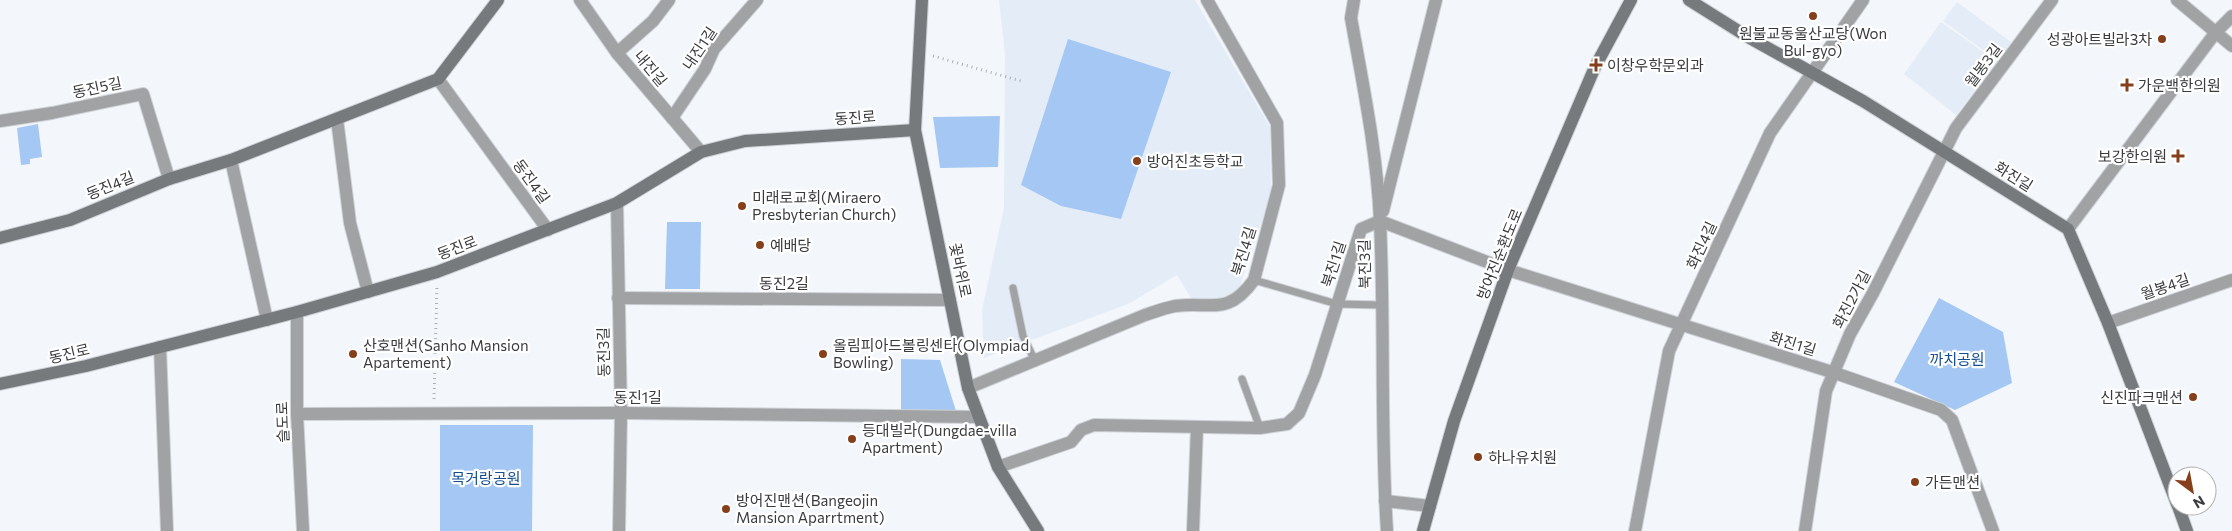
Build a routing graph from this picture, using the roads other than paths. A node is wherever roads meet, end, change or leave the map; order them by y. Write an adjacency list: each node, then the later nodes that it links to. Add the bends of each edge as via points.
1 (498, 0): 19 (street)
2 (580, 0): 17 (street, 내진길)
3 (669, 0): 17 (street, via 653,22)
4 (757, 0): 20 (street, 내진1길, via 714,49)
5 (922, 0): 23 (street, 꽃바위로)
6 (1207, 0): 34 (street, 북진4길, via 1277,123 1279,185)
7 (1354, 0): 29 (street, 북진3길, via 1351,18 1374,149)
8 (1436, 0): 29 (street)
9 (1631, 0): 33 (street, 방어진순환도로, via 1595,66)
10 (1689, 0): 18 (street, 화진길)
11 (1863, 0): 18 (street, 화진4길)
12 (2052, 0): 25 (street, 월봉3길, via 1956,128)
13 (2177, 0): 15 (street)
14 (2232, 16): 15 (street)
15 (2216, 32): 16 (street); 30 (street)
16 (2232, 46)
17 (617, 53): 20 (street, 내진길)
18 (1813, 73): 25 (street, 화진길); 45 (street, 화진4길, via 1770,133)
19 (438, 79): 21 (street, 동진4길); 31 (street, 동진4길)
20 (672, 118): 24 (street, 내진길)
21 (337, 119): 26 (street, 동진4길); 37 (street, via 350,223)
22 (0, 121): 27 (street, 동진5길, via 142,94)
23 (915, 130): 24 (street, 동진로, via 745,141); 39 (street, 꽃바위로)
24 (701, 152): 28 (street, 동진로)
25 (1945, 152): 30 (street, 화진길); 48 (street, 화진2가길, via 1850,334)
26 (231, 160): 27 (street, 동진4길); 43 (street)
27 (168, 179): 32 (street, 동진4길, via 70,220)
28 (617, 203): 31 (street, 동진로); 38 (street, 동진3길)
29 (1380, 221): 33 (street, 화진1길); 40 (street, 북진1길, via 1361,230); 41 (street, 북진3길)
30 (2068, 229): 44 (street)
31 (548, 230): 37 (street, 동진로, via 437,272)
32 (0, 238)
33 (1508, 270): 45 (street, 화진1길); 60 (street, 방어진순환도로, via 1454,421)
34 (1254, 280): 40 (lane); 47 (street, 북진4길, via 1247,290 1228,304 1216,307 1174,306)
35 (2232, 280): 44 (street, 월봉4길)
36 (1013, 288): 47 (lane, via 1023,336)
37 (368, 292): 42 (street, 동진로)
38 (618, 298): 39 (street, 동진2길); 52 (street, 동진3길)
39 (950, 300): 51 (street, 꽃바위로)
40 (1338, 304): 41 (lane); 56 (street, 북진1길, via 1299,412 1287,424)
41 (1381, 305): 59 (street, 북진3길)
42 (297, 312): 43 (street, 동진로); 53 (street, 슬도로)
43 (267, 320): 46 (street, 동진로)
44 (2108, 323): 58 (street)
45 (1681, 325): 48 (street, 화진1길); 69 (street, 화진4길, via 1669,351)
46 (160, 347): 50 (street, 동진로); 62 (street)
47 (1035, 361): 51 (street, 북진4길)
48 (1834, 373): 70 (street, 화진2가길, via 1826,391); 71 (street, 화진1길, via 1941,410 1952,420)
49 (1242, 379): 56 (lane)
50 (0, 384)
51 (968, 388): 54 (street, 꽃바위로)
52 (621, 413): 53 (street, 동진1길); 54 (street, 동진1길); 64 (street, 동진3길)
53 (297, 414): 63 (street, 슬도로)
54 (978, 417): 57 (street, 꽃바위로)
55 (1197, 427): 56 (street, 북진1길); 57 (street, 북진1길, via 1094,425 1081,430 1071,442); 66 (street)
56 (1260, 428)
57 (998, 467): 65 (street, 꽃바위로)
58 (2167, 479)
59 (1385, 501): 60 (street); 67 (street, 북진3길)
60 (1430, 506): 68 (street, 방어진순환도로)
61 (2181, 516): 72 (street)
62 (167, 531)
63 (303, 531)
64 (619, 531)
65 (1038, 531)
66 (1193, 531)
67 (1387, 531)
68 (1423, 531)
69 (1635, 531)
70 (1806, 531)
71 (1993, 531)
72 (2187, 531)

